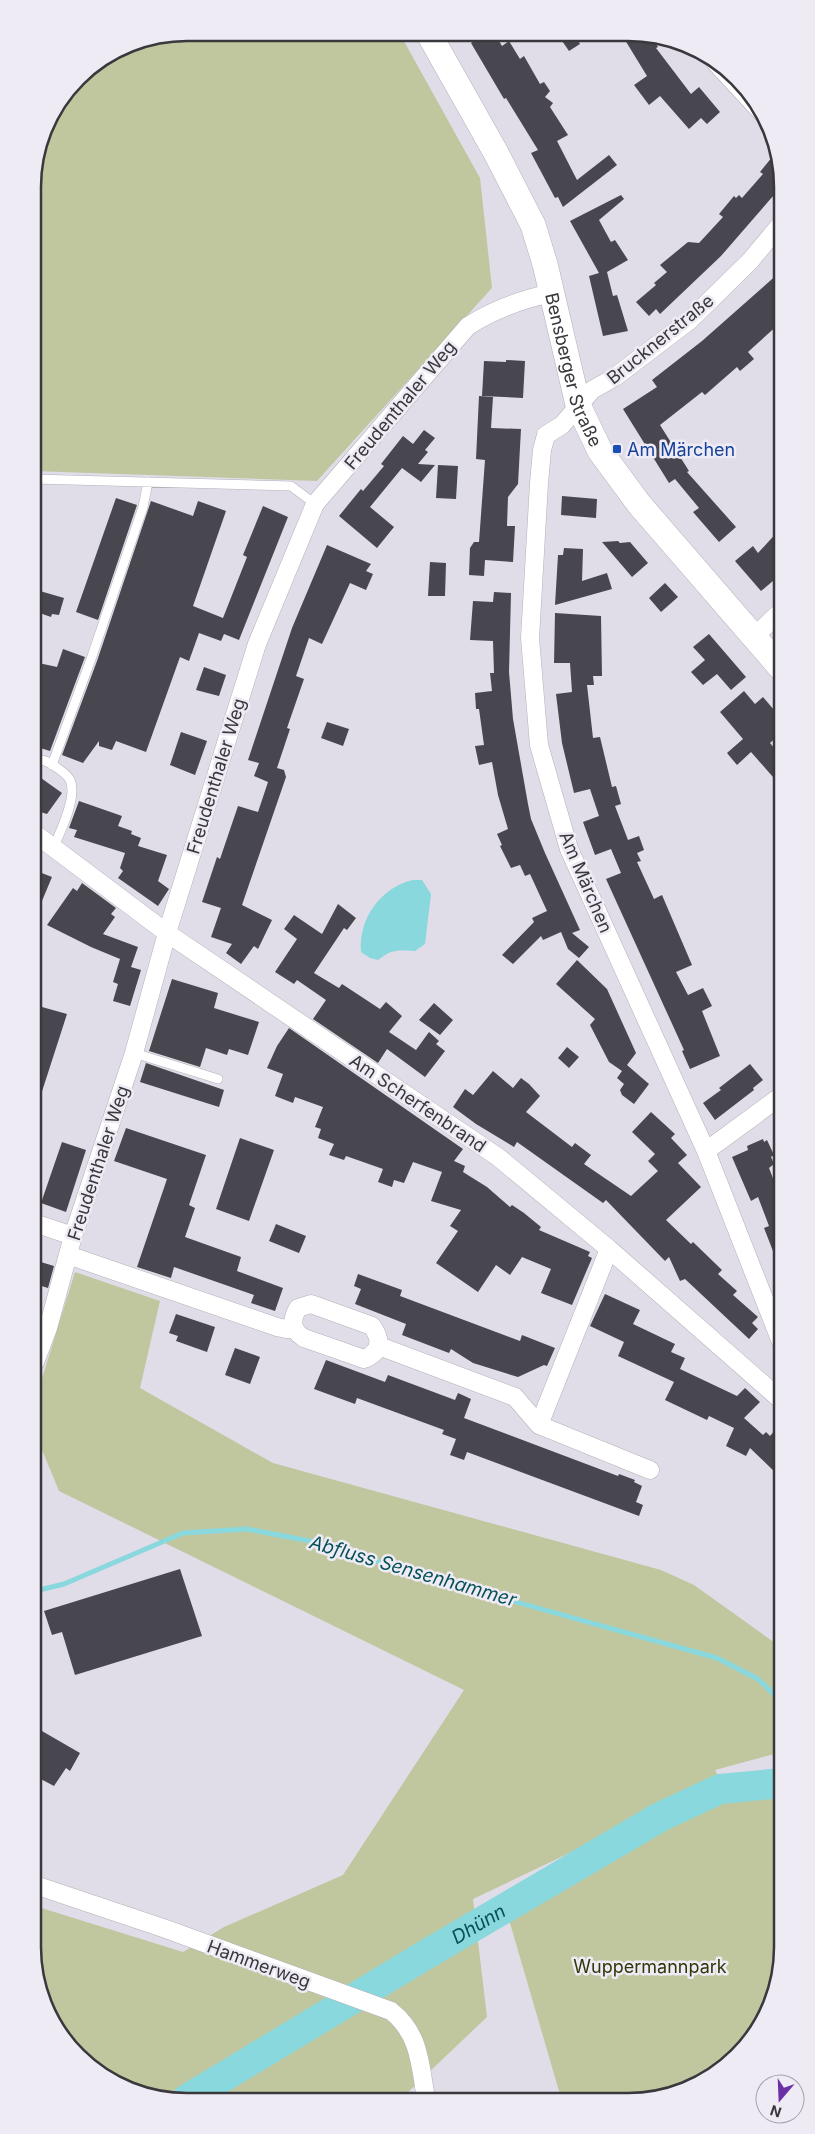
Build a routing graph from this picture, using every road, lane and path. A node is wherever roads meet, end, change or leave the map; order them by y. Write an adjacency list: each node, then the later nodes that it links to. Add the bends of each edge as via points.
1 (433, 41): 3 (main road, Bensberger Straße, via 524,207 541,250)
2 (774, 232): 4 (street, Brucknerstraße, via 750,261 690,320 615,377 592,390)
3 (552, 293): 4 (main road, Bensberger Straße); 7 (street, Freudenthaler Weg, via 531,297 468,326)
4 (578, 405): 9 (main road, Bensberger Straße, via 600,451 624,486); 19 (street, Am Märchen, via 562,424 546,436 541,459 530,638 539,745 569,849)
5 (42, 479): 6 (lane)
6 (148, 482): 7 (lane, via 292,486); 12 (lane, via 91,659)
7 (315, 504): 15 (street, Freudenthaler Weg, via 257,644)
8 (774, 618): 9 (street)
9 (754, 636): 10 (main road, Bensberger Straße)
10 (774, 660)
11 (42, 760): 12 (lane)
12 (52, 765): 14 (lane, via 70,779 73,791)
13 (42, 839): 14 (street, Am Scherfenbrand)
14 (54, 848): 15 (street, Am Scherfenbrand)
15 (167, 933): 16 (street, Freudenthaler Weg); 22 (street, Am Scherfenbrand, via 498,1158)
16 (134, 1053): 17 (lane); 21 (street, Freudenthaler Weg)
17 (218, 1079)
18 (773, 1102): 19 (street)
19 (706, 1151): 24 (street, Am Märchen)
20 (41, 1225): 21 (street)
21 (74, 1236): 23 (street, Freudenthaler Weg)
22 (609, 1249): 28 (street, Am Scherfenbrand); 29 (street)
23 (68, 1255): 25 (street, via 277,1327); 26 (street, Freudenthaler Weg)
24 (773, 1323)
25 (294, 1328): 27 (street, via 304,1338 364,1359); 27 (street, via 298,1308 311,1304 372,1326)
26 (41, 1345)
27 (379, 1346): 29 (street, via 515,1397)
28 (773, 1388)
29 (539, 1425): 30 (street)
30 (650, 1470)
31 (41, 1887): 32 (street, Hammerweg, via 391,2011 404,2022 417,2048)
32 (425, 2093)

